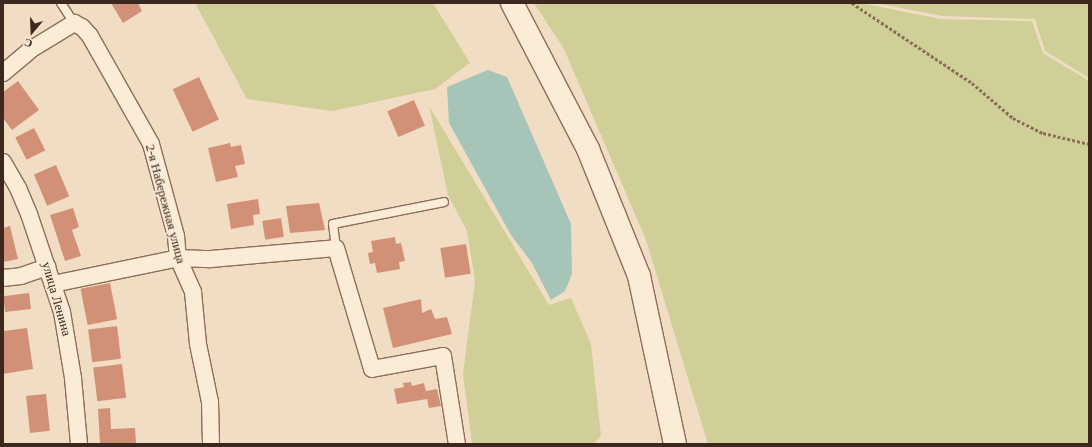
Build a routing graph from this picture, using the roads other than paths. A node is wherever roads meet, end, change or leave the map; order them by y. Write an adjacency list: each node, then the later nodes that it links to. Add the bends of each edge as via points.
1 (61, 3): 3 (lane)
2 (512, 3): 15 (main road, via 588,149 639,276)
3 (74, 23): 4 (street, via 30,50); 8 (street, 2-я Набережная улица, via 90,36 151,144 176,236)
4 (3, 73)
5 (3, 162): 9 (street, улица Ленина, via 29,214)
6 (444, 202): 7 (lane, via 333,224)
7 (336, 248): 8 (street, via 211,259); 14 (street, via 372,369 443,356)
8 (178, 258): 11 (street); 13 (street, 2-я Набережная улица, via 193,292 198,344 210,402)
9 (47, 267): 10 (street, via 21,276); 11 (street, улица Ленина)
10 (3, 278)
11 (53, 284): 12 (street, улица Ленина, via 68,344)
12 (79, 444)
13 (211, 444)
14 (457, 444)
15 (675, 444)

